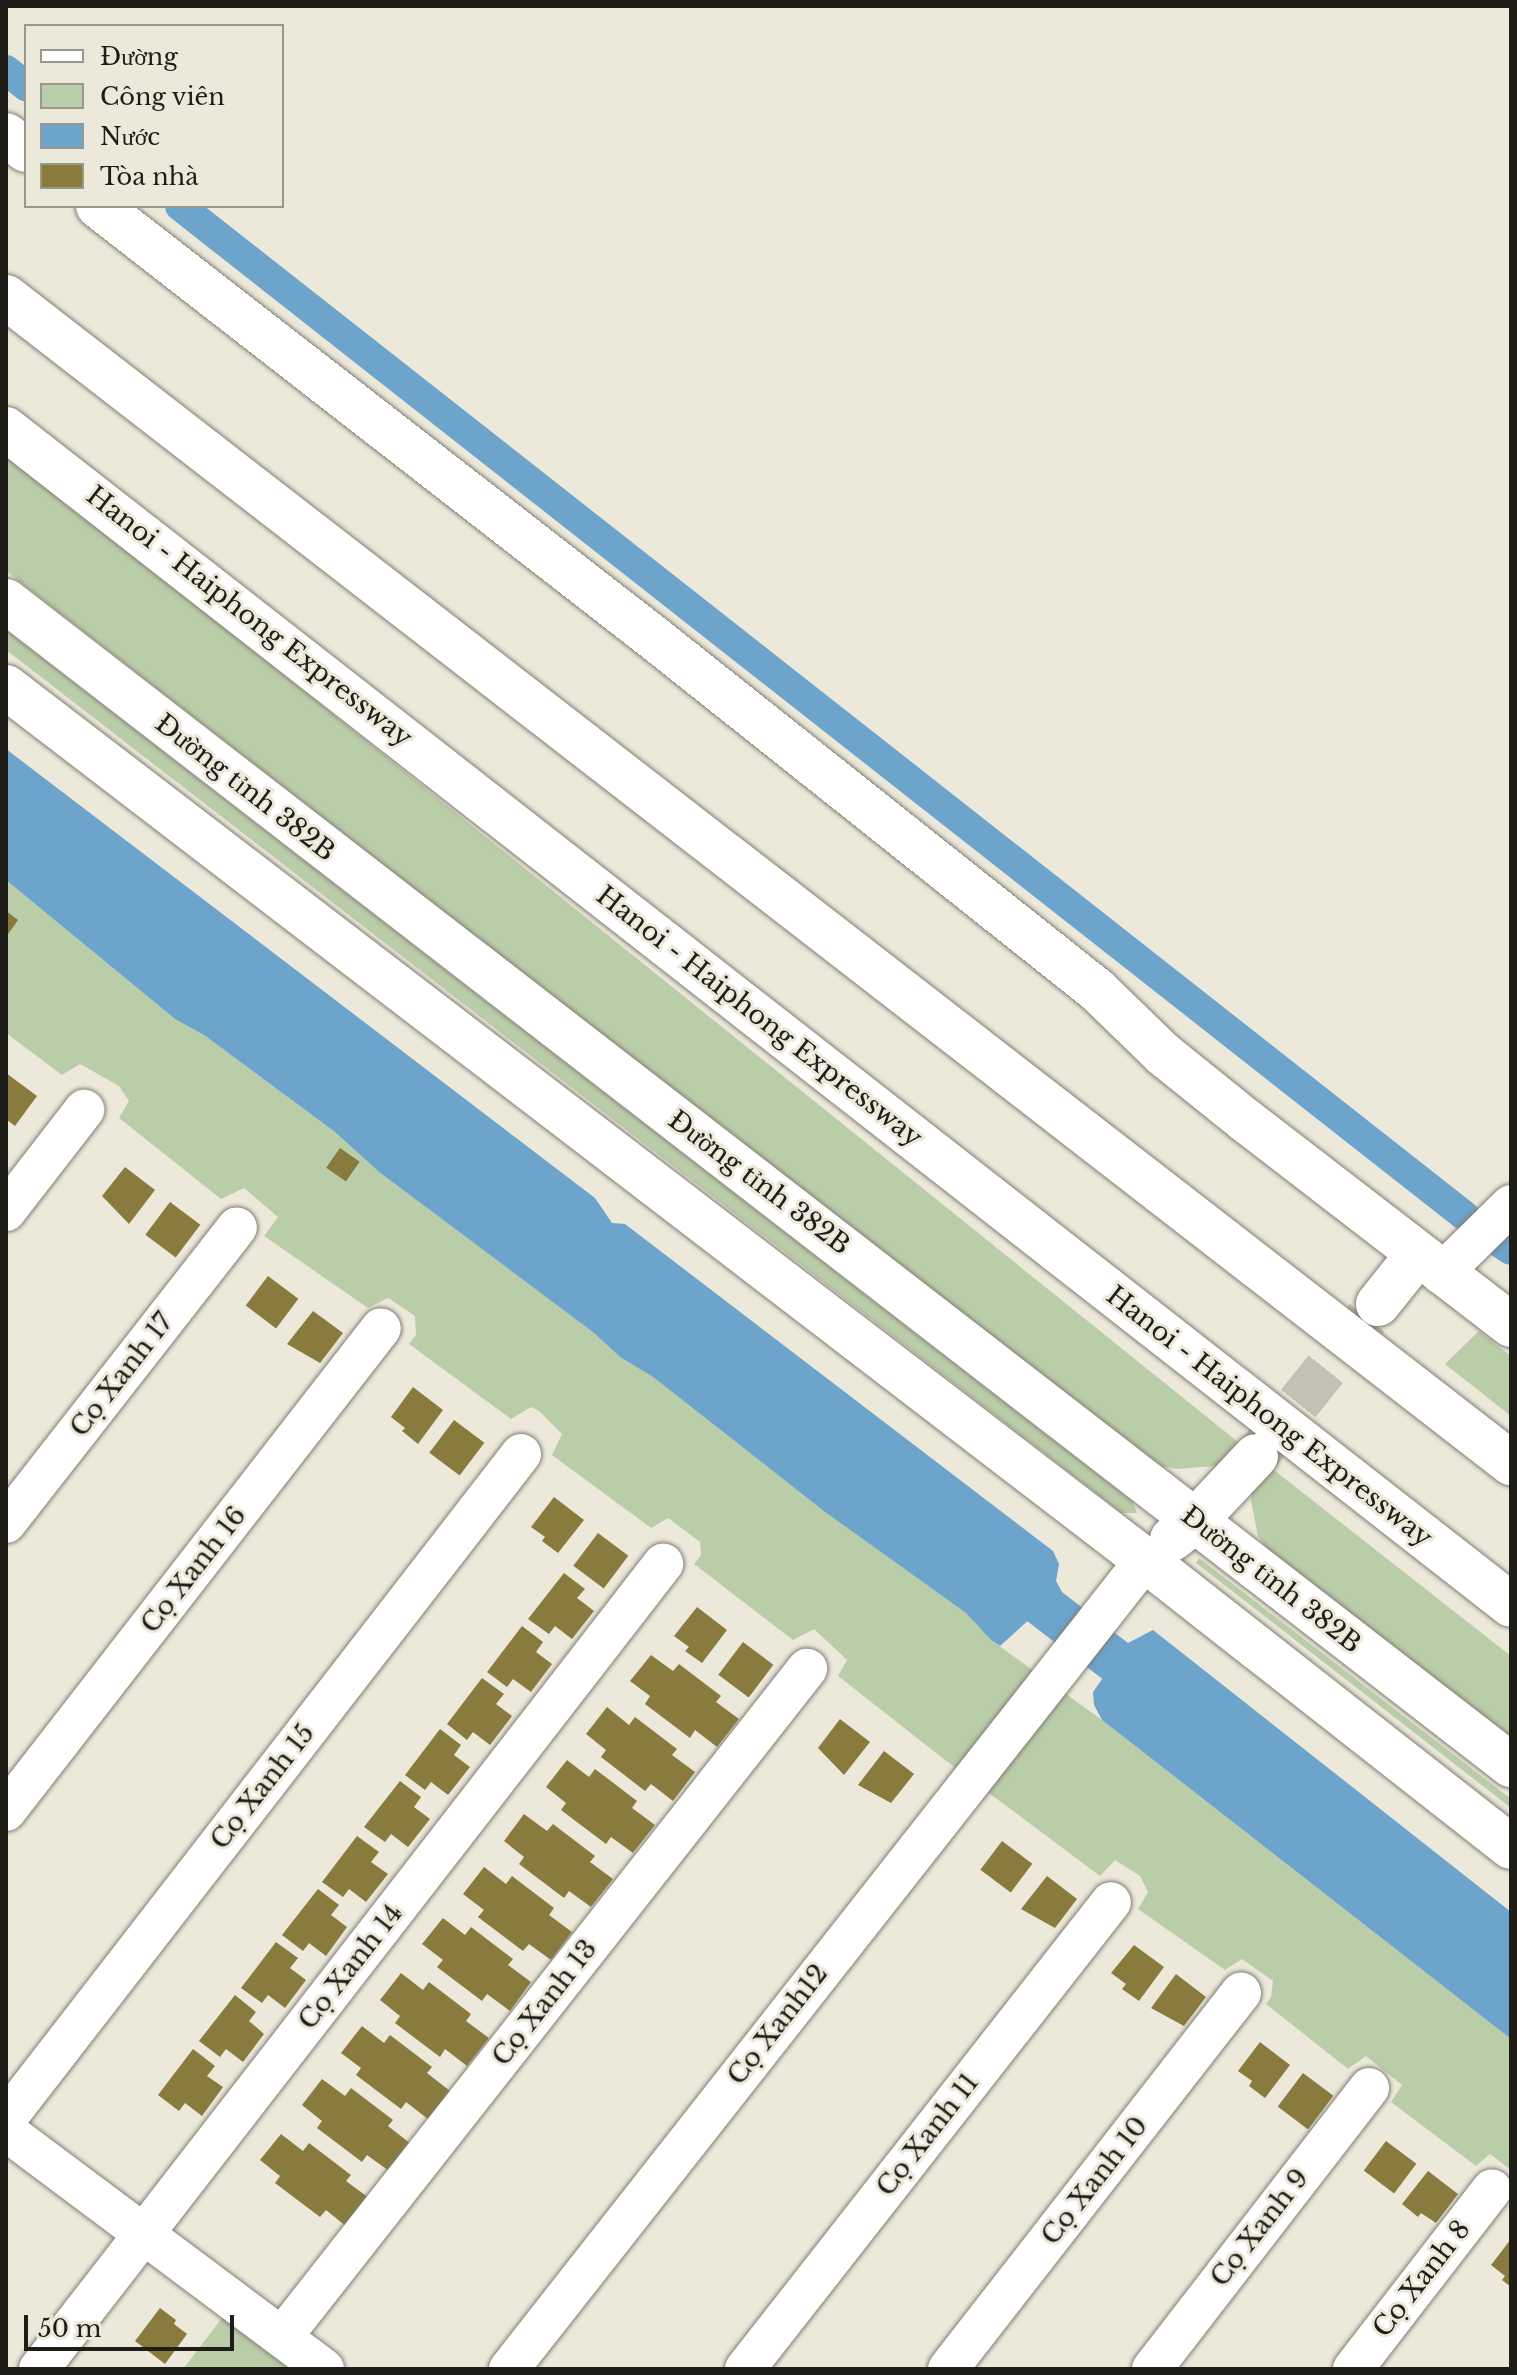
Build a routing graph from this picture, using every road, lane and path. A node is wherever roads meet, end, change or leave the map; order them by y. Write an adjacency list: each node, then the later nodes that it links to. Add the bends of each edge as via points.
1 (6, 135): 2 (main road)
2 (24, 148)
3 (101, 208): 13 (main road, via 1073,970 1163,1054)
4 (6, 295): 17 (main road); 20 (main road)
5 (6, 429): 6 (main road, Hanoi - Haiphong Expressway)
6 (147, 537): 25 (main road, Hanoi - Haiphong Expressway); 26 (main road, via 1075,1299)
7 (6, 601): 21 (main road, Đường tỉnh 382B)
8 (6, 687): 23 (main road)
9 (84, 1110): 11 (street)
10 (1511, 1205): 13 (street)
11 (6, 1211)
12 (237, 1227): 22 (street, Cọ Xanh 17)
13 (1429, 1264): 14 (main road); 15 (main road)
14 (1378, 1304)
15 (1511, 1325)
16 (381, 1328): 29 (street, Cọ Xanh 16)
17 (1511, 1430)
18 (521, 1454): 34 (street, Cọ Xanh 15)
19 (1256, 1456): 21 (main road)
20 (1511, 1463)
21 (1195, 1521): 23 (main road); 28 (main road, Đường tỉnh 382B)
22 (6, 1523)
23 (1145, 1560): 30 (main road); 41 (street, Cọ Xanh12)
24 (663, 1564): 37 (street, Cọ Xanh 14)
25 (1511, 1605)
26 (1511, 1638)
27 (807, 1669): 38 (street, Cọ Xanh 13)
28 (1511, 1765)
29 (6, 1811)
30 (1511, 1847)
31 (1111, 1902): 42 (street, Cọ Xanh 11)
32 (1241, 1993): 43 (street, Cọ Xanh 10)
33 (1369, 2088): 44 (street, Cọ Xanh 9)
34 (6, 2119)
35 (6, 2131): 37 (street)
36 (1492, 2189): 45 (street, Cọ Xanh 8)
37 (146, 2233): 38 (street); 39 (street, Cọ Xanh 14)
38 (282, 2337): 40 (street)
39 (39, 2369)
40 (324, 2369)
41 (509, 2369)
42 (745, 2369)
43 (948, 2369)
44 (1152, 2369)
45 (1353, 2369)

